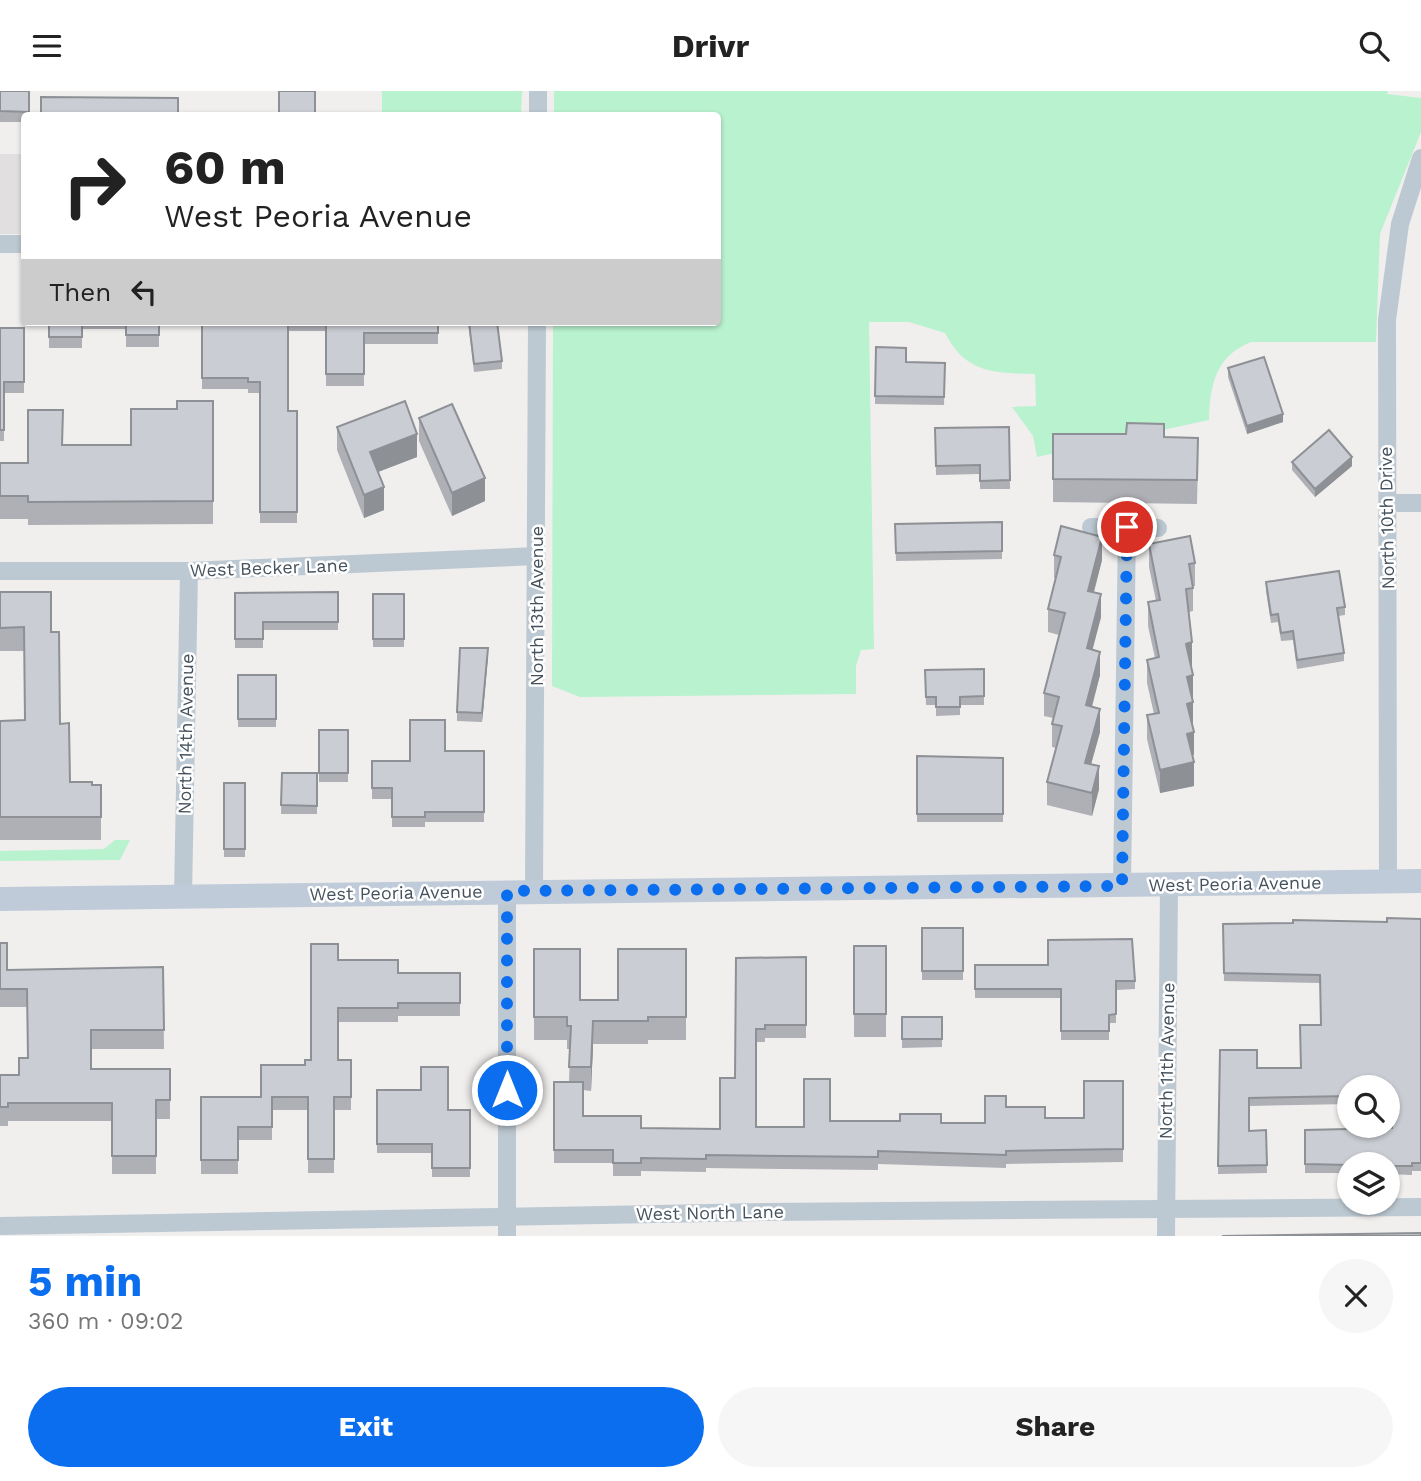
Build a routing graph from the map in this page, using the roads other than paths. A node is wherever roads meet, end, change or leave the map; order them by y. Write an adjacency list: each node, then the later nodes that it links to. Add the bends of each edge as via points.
1 (538, 91): 2 (street)
2 (538, 112)
3 (1421, 158): 4 (street, North 10th Drive)
4 (1415, 200): 8 (street, North 10th Drive, via 1399,224 1387,320)
5 (0, 244): 6 (street)
6 (21, 244)
7 (537, 326): 13 (street, North 13th Avenue)
8 (1388, 503): 9 (street); 16 (street, North 10th Drive)
9 (1421, 503)
10 (1091, 527): 11 (street)
11 (1127, 527): 12 (street); 19 (street)
12 (1158, 528)
13 (537, 556): 15 (street, West Becker Lane); 21 (street, North 13th Avenue)
14 (0, 571): 15 (street, West Becker Lane)
15 (189, 571): 22 (street, North 14th Avenue)
16 (1388, 881): 17 (main road, West Peoria Avenue); 18 (main road, West Peoria Avenue)
17 (1421, 881)
18 (1169, 885): 19 (main road, West Peoria Avenue); 25 (street, North 11th Avenue)
19 (1122, 886): 21 (main road, West Peoria Avenue)
20 (507, 891): 21 (main road, West Peoria Avenue); 22 (main road, West Peoria Avenue); 26 (street)
21 (534, 891)
22 (183, 897): 23 (main road, West Peoria Avenue)
23 (0, 899)
24 (1421, 1207): 25 (street, West North Lane)
25 (1166, 1209): 26 (street, West North Lane); 29 (street, North 11th Avenue)
26 (507, 1217): 27 (street, West North Lane); 28 (street)
27 (0, 1226)
28 (507, 1236)
29 (1166, 1236)

